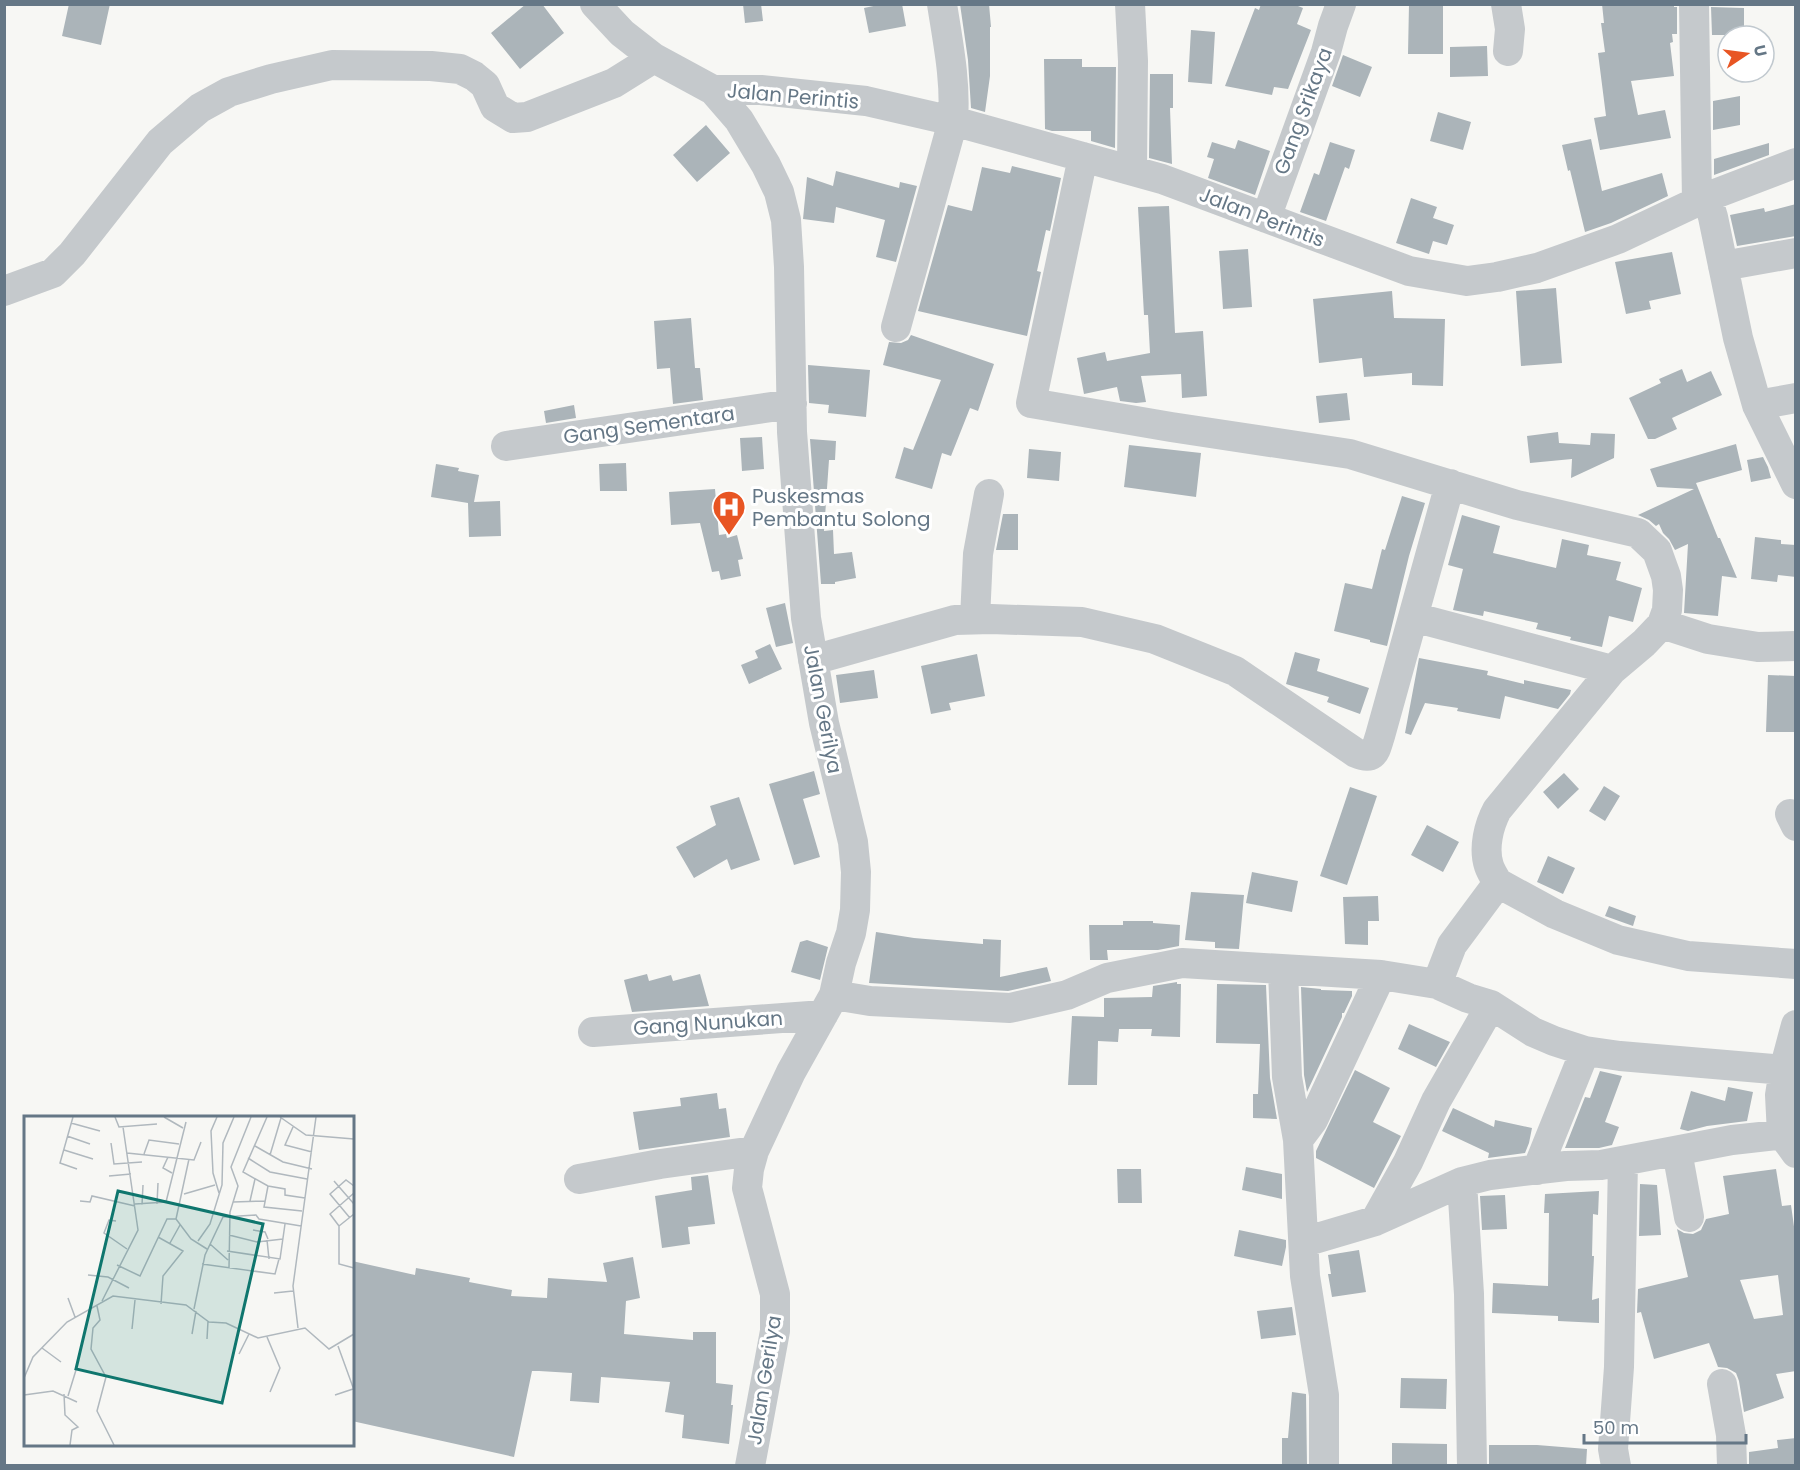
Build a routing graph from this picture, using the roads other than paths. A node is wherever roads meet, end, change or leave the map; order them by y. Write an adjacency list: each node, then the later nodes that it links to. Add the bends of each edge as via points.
1 (595, 4): 8 (street, Jalan Gerilya, via 622,33)
2 (942, 4): 10 (street, via 954,80)
3 (1130, 4): 13 (street)
4 (1341, 4): 15 (street, Gang Srikaya)
5 (1506, 4): 7 (street)
6 (1694, 4): 14 (street)
7 (1509, 51)
8 (654, 58): 9 (street, Jalan Gerilya); 18 (street, via 614,83 526,117 513,118 495,107 485,85 474,76 460,69 431,66 332,65 229,92 201,108 160,142 53,273)
9 (713, 90): 10 (street, Jalan Perintis, via 761,90 866,102); 21 (street, Jalan Gerilya, via 739,120 779,192 786,220 789,267)
10 (953, 121): 11 (street, Jalan Perintis); 19 (street)
11 (1083, 157): 13 (street, Jalan Perintis); 24 (street, via 1031,402 1350,454)
12 (1796, 163): 14 (street, Jalan Perintis)
13 (1132, 170): 15 (street, Jalan Perintis)
14 (1702, 199): 15 (street, Jalan Perintis, via 1618,239 1537,268 1467,281 1409,271); 17 (street)
15 (1266, 218)
16 (1796, 253): 17 (street)
17 (1723, 266): 22 (street)
18 (4, 291)
19 (896, 327)
20 (1796, 398): 22 (street)
21 (792, 404): 23 (street, Gang Sementara); 31 (street, Jalan Gerilya, via 806,618)
22 (1757, 405): 25 (street)
23 (506, 446)
24 (1450, 484): 27 (street); 29 (street, via 1517,505 1638,533 1657,551 1666,576 1668,600)
25 (1796, 484)
26 (989, 494): 28 (street, via 978,554)
27 (1413, 617): 28 (street, via 1374,754 1364,757 1235,671 1155,639 1082,622); 32 (street)
28 (975, 619): 31 (street, via 954,620)
29 (1662, 624): 30 (street, via 1708,639 1758,647); 32 (street)
30 (1796, 646)
31 (813, 660): 38 (street, Jalan Gerilya, via 853,842 856,872 851,933)
32 (1612, 670): 33 (street, via 1497,810 1487,839 1488,865)
33 (1498, 883): 34 (street, via 1555,914 1618,940 1688,956); 37 (street, via 1452,945)
34 (1796, 964)
35 (1283, 970): 36 (street, Gang Nunukan); 38 (street, Gang Nunukan, via 1182,963 1107,978 1067,995 1010,1008 870,1001); 44 (street, via 1287,1077)
36 (1381, 975): 37 (street, Gang Nunukan); 44 (street, via 1318,1110)
37 (1437, 984): 39 (street, Gang Nunukan)
38 (828, 1005): 41 (street, Gang Nunukan); 46 (street, Jalan Gerilya)
39 (1491, 1005): 42 (street, Gang Nunukan, via 1533,1032); 53 (street, via 1436,1101)
40 (1796, 1025): 43 (street)
41 (593, 1032)
42 (1585, 1050): 43 (street, Gang Nunukan); 49 (street)
43 (1784, 1070): 45 (street, via 1780,1095)
44 (1298, 1140): 54 (street)
45 (1791, 1140): 47 (street, via 1732,1140)
46 (754, 1151): 50 (street); 56 (street, Jalan Gerilya, via 747,1188 776,1310)
47 (1677, 1151): 48 (street); 52 (street)
48 (1623, 1161): 49 (street); 59 (street, via 1619,1367 1613,1449)
49 (1537, 1170): 51 (street)
50 (579, 1179)
51 (1461, 1182): 53 (street); 58 (street, via 1469,1294)
52 (1689, 1217)
53 (1375, 1221): 54 (street)
54 (1304, 1242): 57 (street, via 1305,1276 1324,1395)
55 (1722, 1384): 60 (street)
56 (750, 1466)
57 (1324, 1466)
58 (1472, 1466)
59 (1616, 1466)
60 (1732, 1466)

